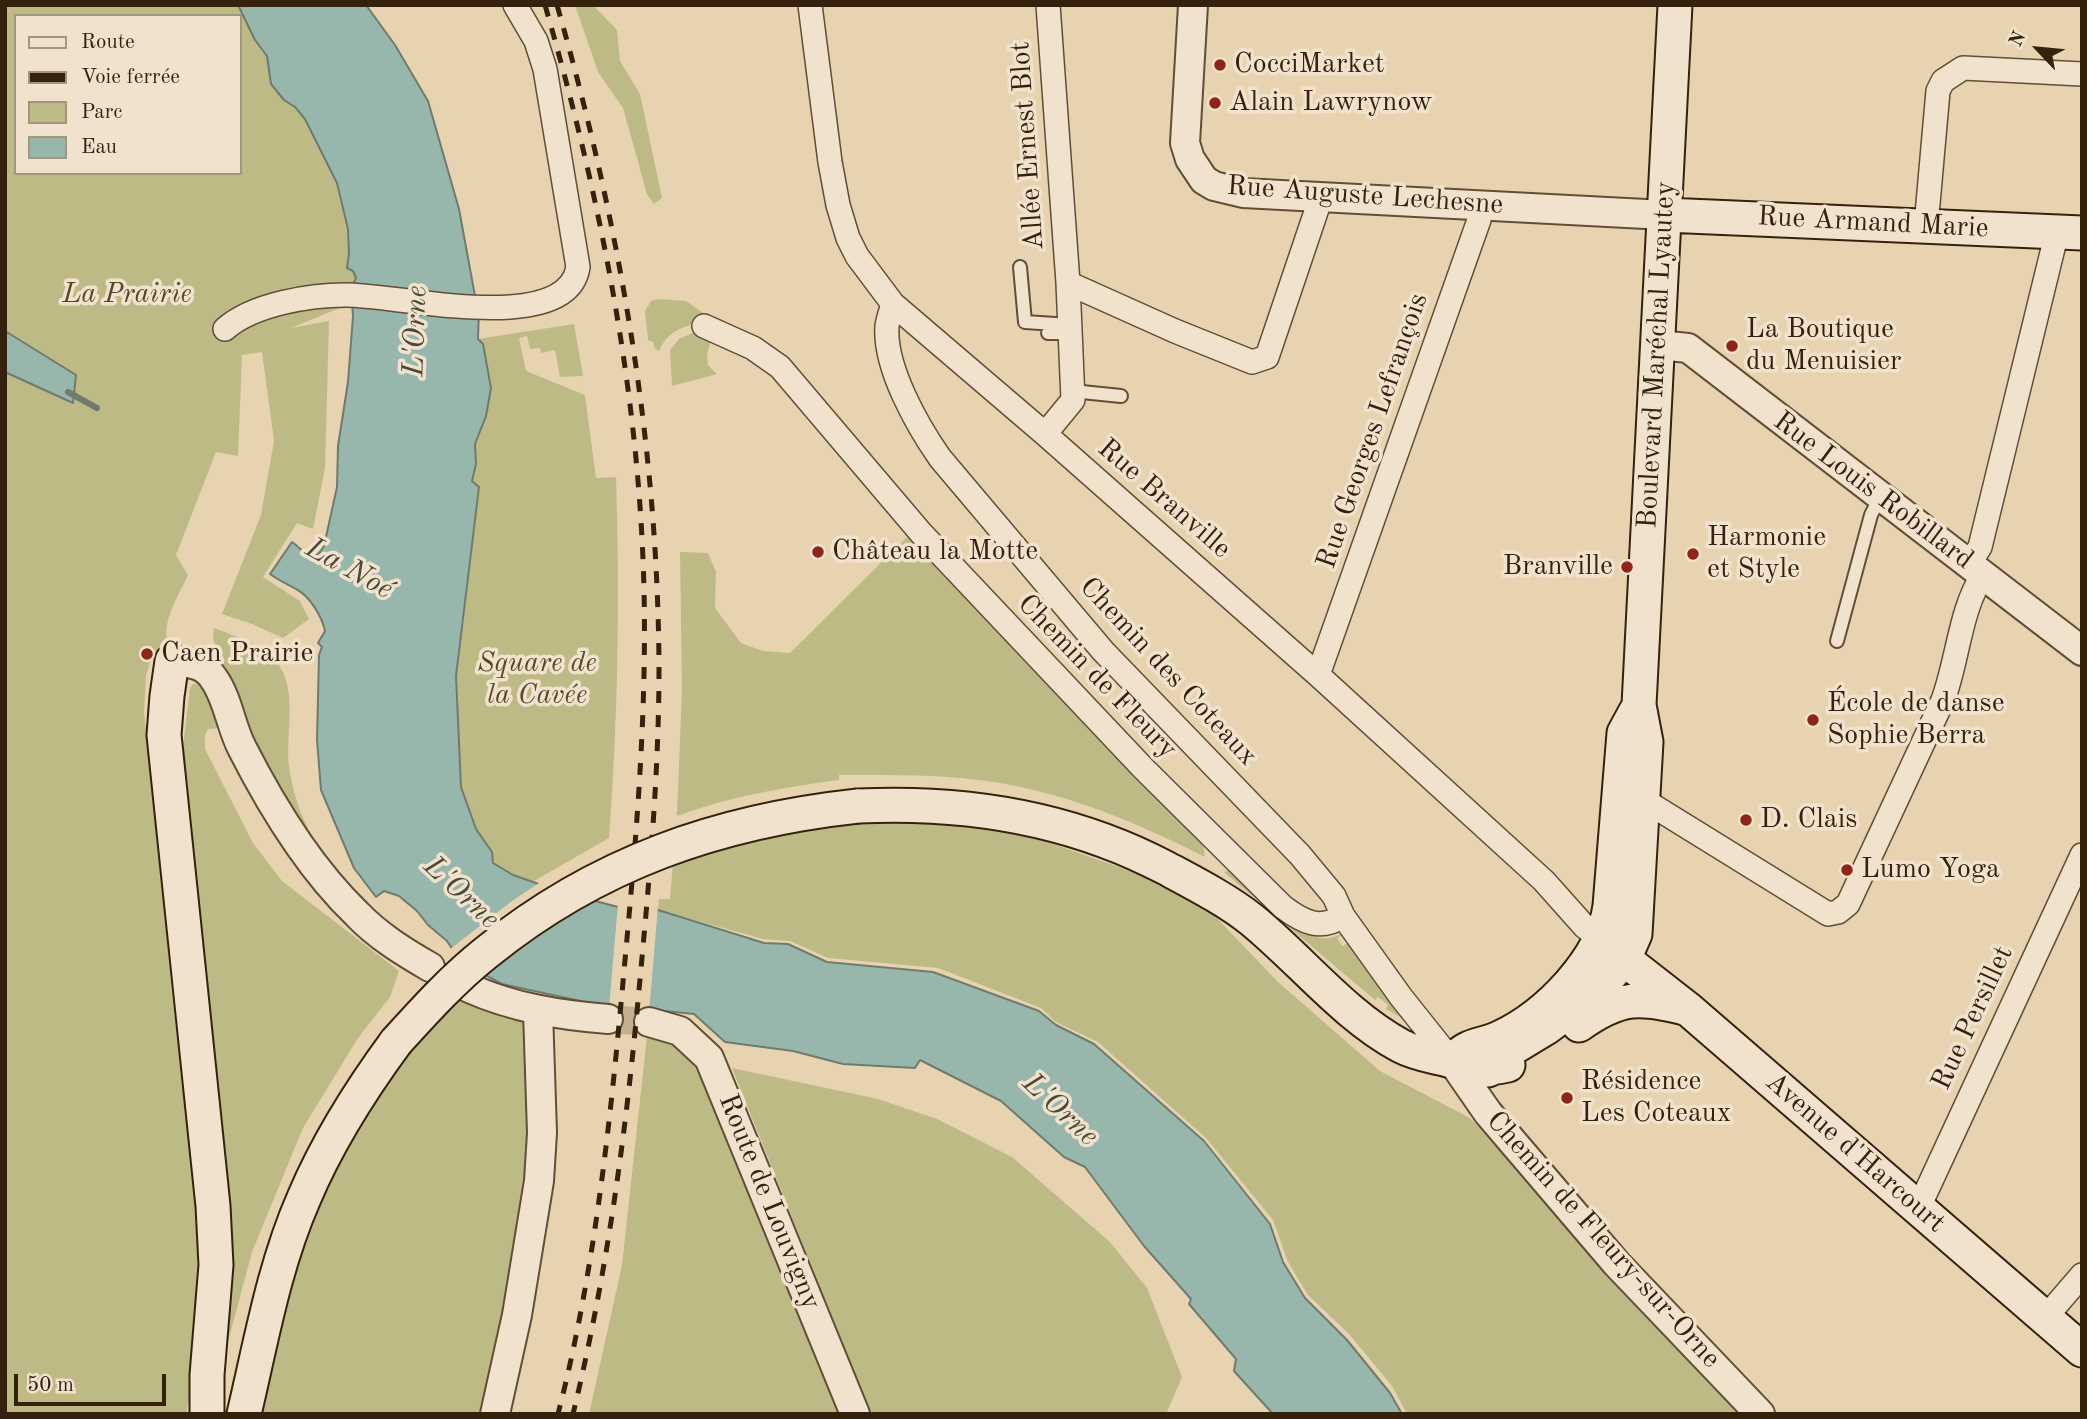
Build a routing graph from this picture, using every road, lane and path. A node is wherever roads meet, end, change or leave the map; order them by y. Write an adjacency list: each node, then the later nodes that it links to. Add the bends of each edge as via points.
1 (515, 5): 16 (street, via 536,41 545,69 578,267 571,286 529,305 482,307 350,295 295,298)
2 (810, 5): 14 (street, Rue Branville, via 838,205 857,256)
3 (1048, 5): 13 (street, Allée Ernest Blot)
4 (1193, 5): 7 (street, Rue Auguste Lechesne, via 1185,143 1197,171 1226,190)
5 (1675, 5): 9 (main road, Boulevard Maréchal Lyautey)
6 (2082, 74): 10 (street, via 1963,68 1943,81 1938,91)
7 (1321, 197): 8 (street, Rue Auguste Lechesne); 13 (street, Allée Ernest Blot, via 1267,357 1252,362)
8 (1480, 205): 9 (street, Rue Auguste Lechesne); 27 (street, Rue Georges Lefrançois, via 1479,220)
9 (1665, 215): 10 (main road, Rue Armand Marie); 18 (main road, Boulevard Maréchal Lyautey)
10 (1926, 226): 11 (main road, Rue Armand Marie)
11 (2069, 232): 23 (street)
12 (1020, 267): 17 (lane, via 1025,322)
13 (1068, 283): 17 (street, Allée Ernest Blot)
14 (893, 304): 21 (street, Rue Branville); 30 (street, Chemin des Coteaux, via 887,325 897,377 921,430 940,458 1103,651 1300,855 1334,896)
15 (704, 326): 30 (street, Chemin de Fleury, via 753,348 780,367 921,533 1274,899 1314,925)
16 (225, 329)
17 (1063, 330): 19 (street, Allée Ernest Blot)
18 (1659, 345): 22 (street, Rue Louis Robillard, via 1688,348); 28 (main road, Boulevard Maréchal Lyautey, via 1639,705 1646,742)
19 (1072, 391): 20 (lane); 21 (street, via 1073,400)
20 (1121, 396)
21 (1045, 434): 27 (street, Rue Branville)
22 (1880, 497): 23 (street, Rue Louis Robillard); 24 (lane, via 1871,514)
23 (1976, 570): 25 (street, Rue Louis Robillard); 28 (street, via 1943,700 1843,910 1828,914)
24 (1837, 641)
25 (2082, 651)
26 (172, 661): 32 (street, via 200,665 215,679 240,745 273,806 312,862 356,914); 44 (main road, via 164,735 216,1265)
27 (1318, 675): 31 (street, Rue Branville)
28 (1631, 792): 31 (main road, Boulevard Maréchal Lyautey, via 1635,934)
29 (2082, 855): 40 (street, Rue Persillet)
30 (1343, 916): 38 (street, Chemin des Coteaux)
31 (1613, 949): 34 (main road, Avenue d'Harcourt); 38 (main road, via 1500,1038 1463,1049); 39 (main road, via 1608,980)
32 (430, 967)
33 (469, 988): 35 (street)
34 (1688, 1009): 39 (main road, via 1653,1001 1618,1003 1521,1063); 40 (main road, Avenue d'Harcourt)
35 (538, 1011): 36 (street); 46 (street, via 539,1181)
36 (608, 1019)
37 (649, 1022): 47 (street, Route de Louvigny, via 680,1031 709,1058)
38 (1452, 1060): 39 (main road); 45 (main road, bridge, via 1424,1056 1373,1028 1250,919 1166,868 1068,829 1001,813 944,806 858,806 725,829 612,871 545,909 495,945 396,1042 357,1096 303,1199 278,1272); 48 (street, Chemin de Fleury-sur-Orne, via 1488,1112 1616,1263)
39 (1488, 1070)
40 (1919, 1207): 42 (main road, Avenue d'Harcourt)
41 (2082, 1275): 42 (street)
42 (2045, 1318): 43 (main road, Avenue d'Harcourt)
43 (2082, 1350)
44 (207, 1414)
45 (244, 1414)
46 (495, 1414)
47 (855, 1414)
48 (1760, 1414)

